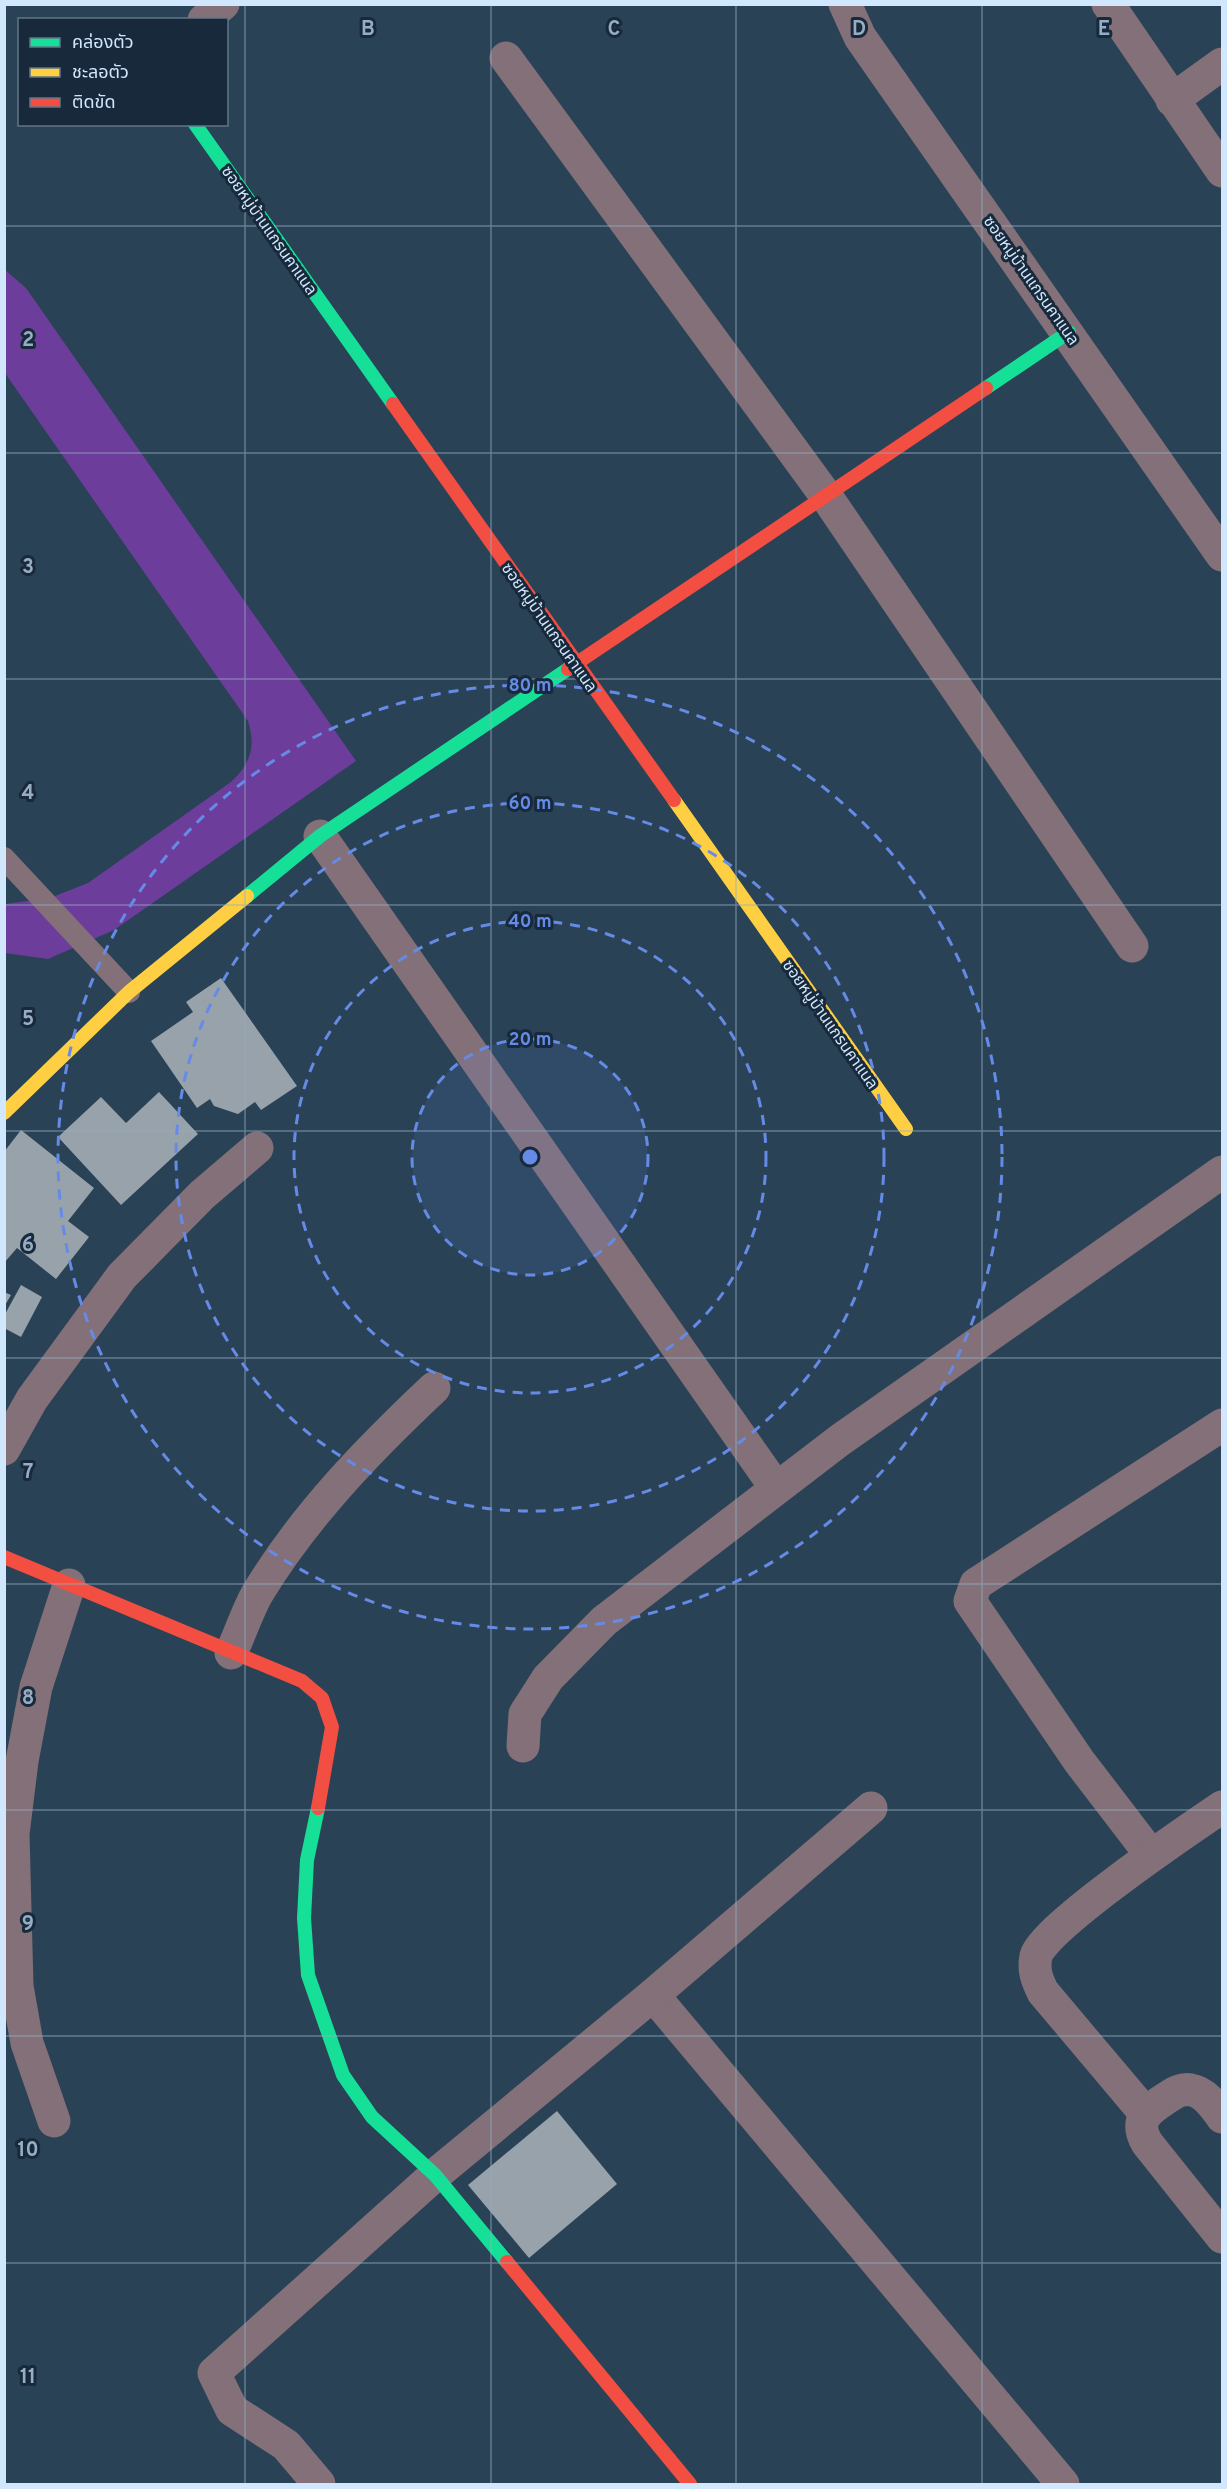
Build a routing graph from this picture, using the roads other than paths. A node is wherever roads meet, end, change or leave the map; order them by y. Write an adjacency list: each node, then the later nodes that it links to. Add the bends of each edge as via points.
1 (223, 4): 4 (street)
2 (845, 4): 10 (street, ซอยหมู่บ้านแกรนคาแนล, via 860,37)
3 (1108, 4): 7 (street)
4 (206, 18)
5 (506, 58): 11 (street)
6 (1222, 64): 7 (street)
7 (1172, 100): 9 (street)
8 (196, 126): 13 (street, ซอยหมู่บ้านแกรนคาแนล)
9 (1222, 171)
10 (1069, 332): 11 (street); 12 (street, ซอยหมู่บ้านแกรนคาแนล)
11 (826, 496): 13 (street); 16 (street)
12 (1222, 555)
13 (576, 664): 14 (street); 19 (street, ซอยหมู่บ้านแกรนคาแนล)
14 (320, 836): 17 (street); 25 (street)
15 (4, 858): 17 (lane)
16 (1132, 946)
17 (129, 992): 18 (street)
18 (4, 1113)
19 (906, 1129)
20 (257, 1148): 24 (street, via 202,1195 122,1276 32,1399)
21 (1222, 1172): 25 (street)
22 (434, 1388): 28 (street, via 363,1458 291,1541 256,1596)
23 (1222, 1425): 32 (street, via 976,1584 970,1601 1079,1761)
24 (4, 1449)
25 (776, 1488): 29 (street, via 648,1585 583,1642 548,1678 525,1714)
26 (4, 1557): 27 (street)
27 (69, 1585): 28 (street); 36 (street, via 36,1687 14,1834 17,1986 27,2043)
28 (231, 1653): 37 (street, via 302,1681 322,1698 332,1727 307,1860 304,1918 308,1975 343,2074 372,2117)
29 (523, 1746)
30 (1222, 1807): 32 (street)
31 (871, 1808): 33 (street)
32 (1151, 1855): 34 (street, via 1051,1934 1036,1955 1035,1976 1043,1992)
33 (653, 1995): 37 (street); 41 (street)
34 (1145, 2113): 35 (street, via 1178,2091 1191,2090 1202,2094); 38 (street, via 1141,2133 1147,2143)
35 (1222, 2117)
36 (54, 2121)
37 (435, 2175): 39 (street, via 214,2373 232,2410 286,2445); 40 (street)
38 (1222, 2237)
39 (319, 2484)
40 (690, 2484)
41 (1063, 2484)

